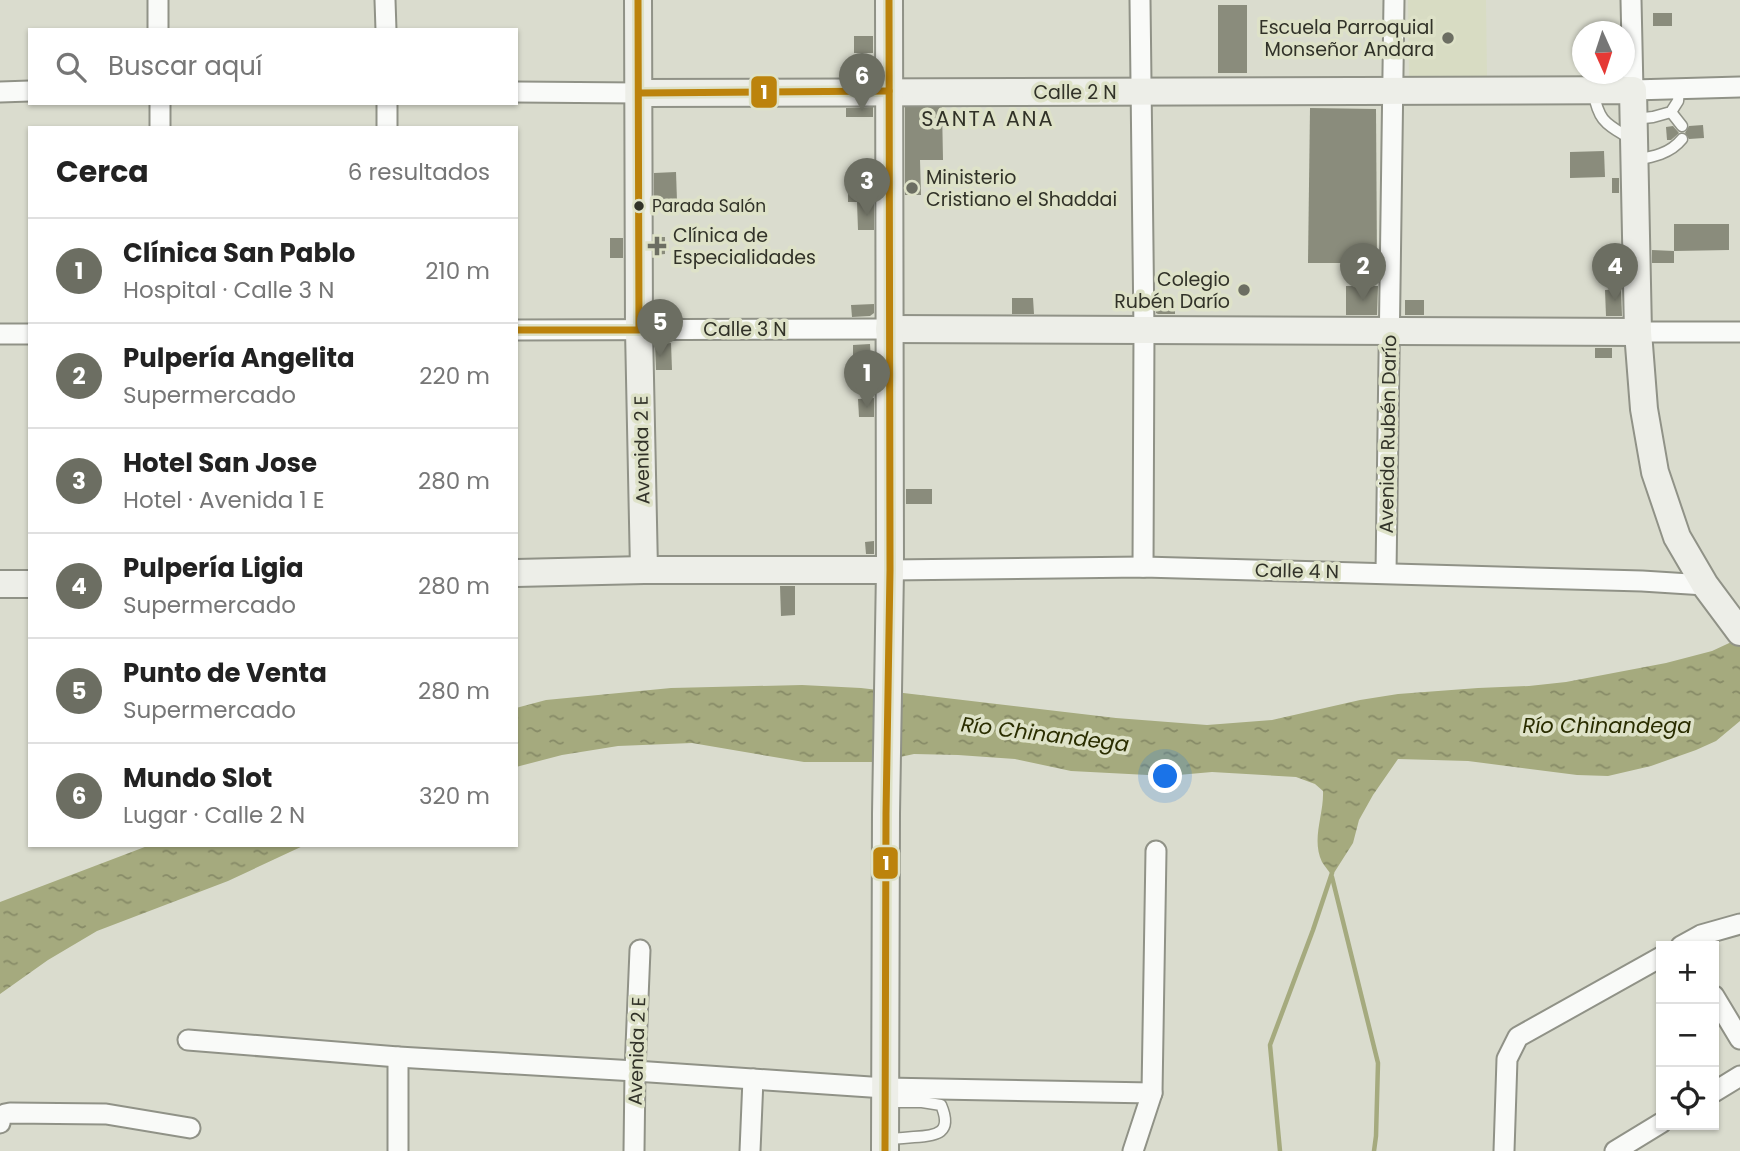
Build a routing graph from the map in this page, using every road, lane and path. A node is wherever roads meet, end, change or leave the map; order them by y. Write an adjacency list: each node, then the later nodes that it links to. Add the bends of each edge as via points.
1 (158, 0): 8 (street)
2 (386, 0): 9 (street)
3 (638, 0): 20 (street, Avenida 2 E)
4 (890, 0): 14 (street)
5 (1140, 0): 18 (street)
6 (1394, 0): 19 (street, Avenida Rubén Darío)
7 (1632, 0): 13 (street)
8 (158, 28)
9 (386, 28)
10 (1740, 87): 11 (street)
11 (1679, 89): 13 (street); 23 (lane)
12 (1592, 90): 13 (street, Calle 2 N); 19 (street, Calle 2 N); 28 (lane, via 1602,119)
13 (1633, 90): 28 (street)
14 (889, 91): 18 (street, Calle 2 N); 20 (street, Calle 2 N); 29 (street)
15 (0, 92): 16 (street)
16 (28, 92)
17 (518, 92): 20 (street, Calle 2 N)
18 (1142, 92): 19 (street, Calle 2 N); 33 (street)
19 (1394, 92): 32 (street, Avenida Rubén Darío)
20 (639, 93): 31 (street, Avenida 2 E)
21 (160, 105): 24 (street)
22 (387, 105): 25 (street)
23 (1671, 112): 26 (lane); 28 (lane, via 1653,117)
24 (160, 126)
25 (387, 126)
26 (1682, 126)
27 (1682, 139): 28 (lane, via 1659,155)
28 (1634, 140): 34 (street)
29 (889, 329): 31 (street, Calle 3 N); 33 (street); 40 (street)
30 (518, 330): 31 (street, Calle 3 N)
31 (639, 330): 39 (street, Avenida 2 E)
32 (1390, 330): 33 (street); 34 (street); 42 (street, Avenida Rubén Darío)
33 (1144, 331): 38 (street)
34 (1637, 332): 35 (street); 45 (street, via 1655,472 1677,537)
35 (1740, 332)
36 (0, 334): 37 (street)
37 (28, 334)
38 (1143, 567): 40 (street, Calle 4 N); 42 (street, Calle 4 N)
39 (644, 570): 40 (street); 41 (street)
40 (890, 570): 61 (street)
41 (518, 573)
42 (1386, 573): 45 (street, Calle 4 N)
43 (0, 584): 44 (street)
44 (28, 584)
45 (1705, 585): 46 (street)
46 (1740, 632)
47 (1156, 850): 60 (street)
48 (1740, 924): 49 (street)
49 (1691, 941)
50 (640, 950): 56 (street, Avenida 2 E)
51 (1656, 960): 70 (street, via 1518,1037 1507,1059)
52 (1719, 1004): 54 (street)
53 (188, 1040): 55 (street)
54 (1740, 1040)
55 (398, 1057): 56 (street); 66 (street)
56 (635, 1071): 58 (street); 67 (street, Avenida 2 E)
57 (1740, 1076): 59 (street)
58 (753, 1079): 61 (street); 68 (street)
59 (1719, 1089)
60 (1152, 1093): 61 (street); 69 (street)
61 (885, 1095): 65 (street); 65 (lane, via 941,1105 945,1125 932,1136)
62 (0, 1123): 64 (street, via 1,1117 10,1113 106,1114)
63 (1656, 1126): 71 (street)
64 (190, 1128)
65 (885, 1145)
66 (398, 1151)
67 (634, 1151)
68 (750, 1151)
69 (1133, 1151)
70 (1504, 1151)
71 (1615, 1151)

